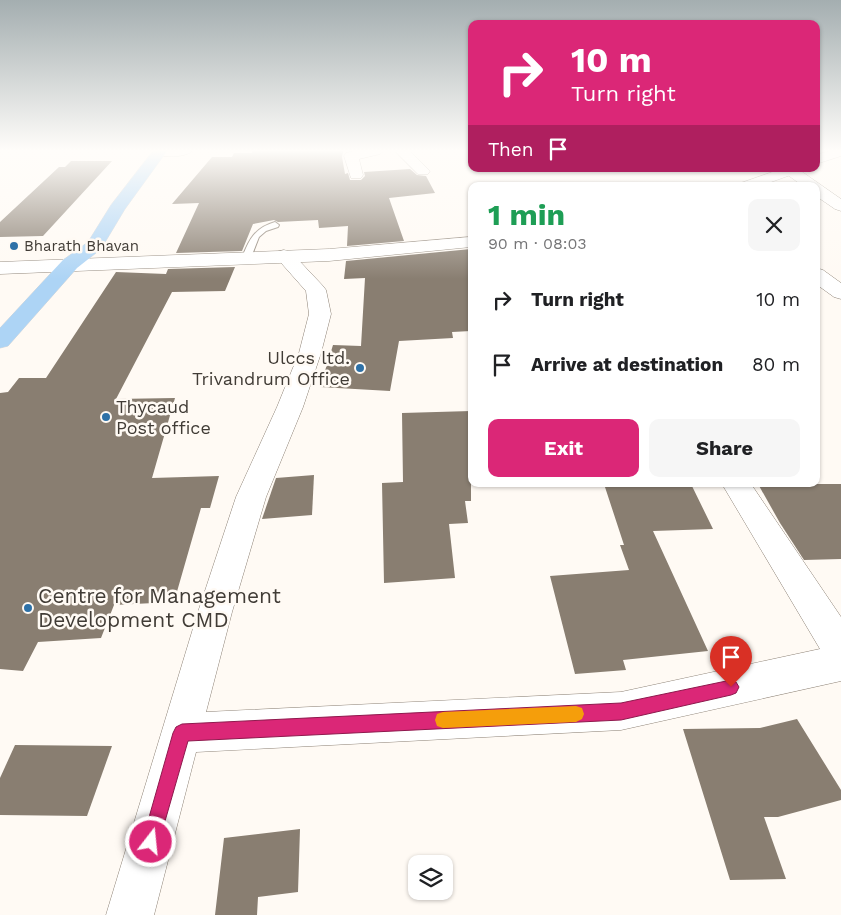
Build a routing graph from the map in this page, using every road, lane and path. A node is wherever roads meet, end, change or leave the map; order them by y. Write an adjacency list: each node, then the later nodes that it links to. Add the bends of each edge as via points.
1 (111, 194): 4 (main road)
2 (126, 194): 11 (main road, via 95,245)
3 (823, 194): 5 (street)
4 (104, 201)
5 (841, 206)
6 (275, 225): 10 (lane, via 263,228 253,240)
7 (79, 237): 11 (main road)
8 (468, 242): 9 (street)
9 (284, 256): 10 (street); 19 (street, via 316,290 320,314 304,371 251,497)
10 (247, 258): 11 (street)
11 (70, 264): 12 (street); 15 (main road)
12 (0, 268)
13 (820, 277): 14 (street)
14 (841, 293)
15 (0, 340)
16 (738, 487): 17 (street)
17 (841, 649)
18 (841, 663): 19 (street, via 621,712)
19 (182, 733): 20 (street)
20 (130, 915)

